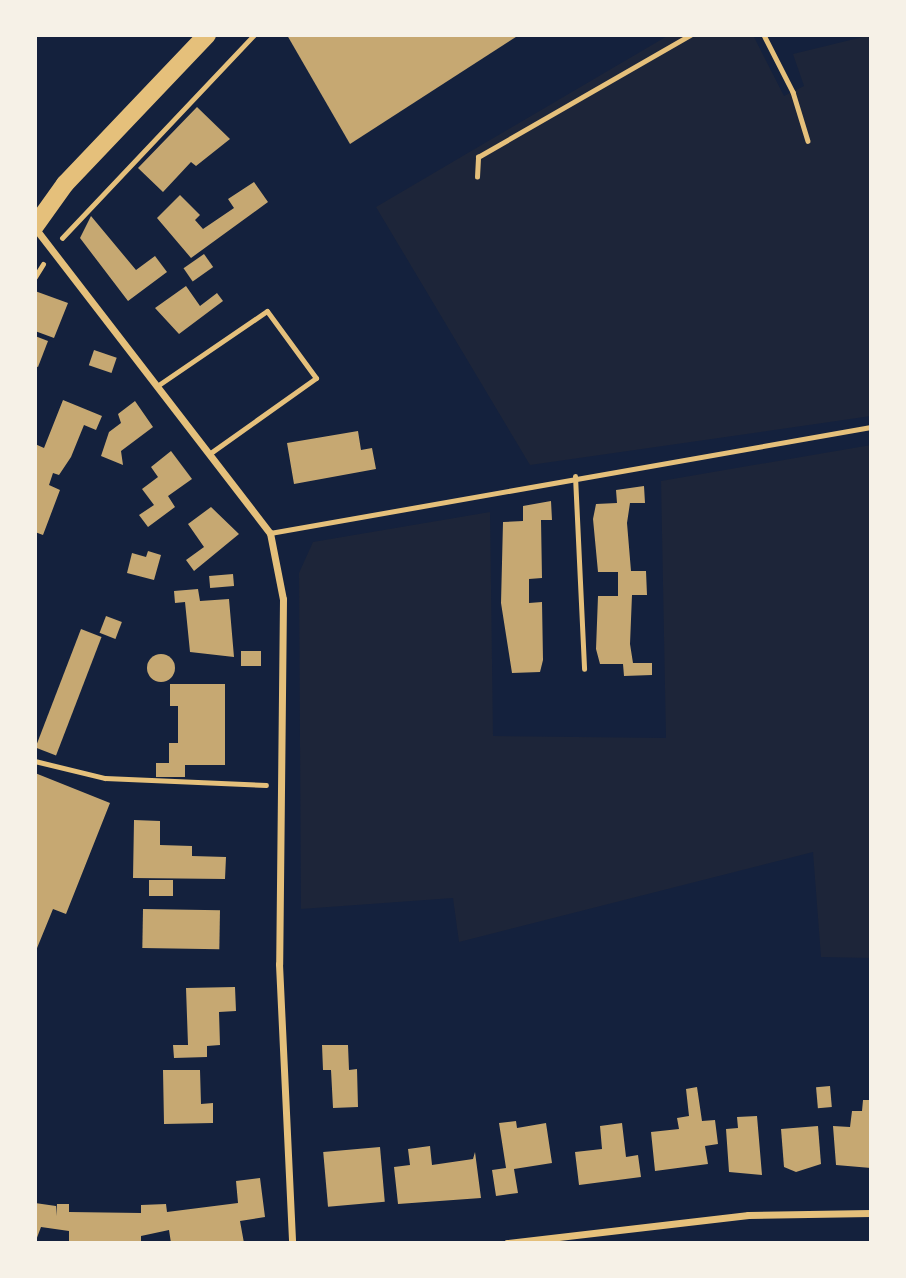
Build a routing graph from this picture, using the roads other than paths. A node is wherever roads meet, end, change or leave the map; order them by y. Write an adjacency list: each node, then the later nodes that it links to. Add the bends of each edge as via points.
1 (206, 35): 2 (main road, via 65,184)
2 (35, 227): 3 (street)
3 (157, 386): 5 (street); 5 (lane, via 267,311 316,378)
4 (871, 426): 6 (lane)
5 (209, 454): 7 (street)
6 (575, 476): 7 (lane); 8 (lane)
7 (270, 533): 10 (street, via 283,599 279,964)
8 (584, 669)
9 (871, 1213): 11 (street, via 748,1216)
10 (292, 1243)
11 (507, 1243)

